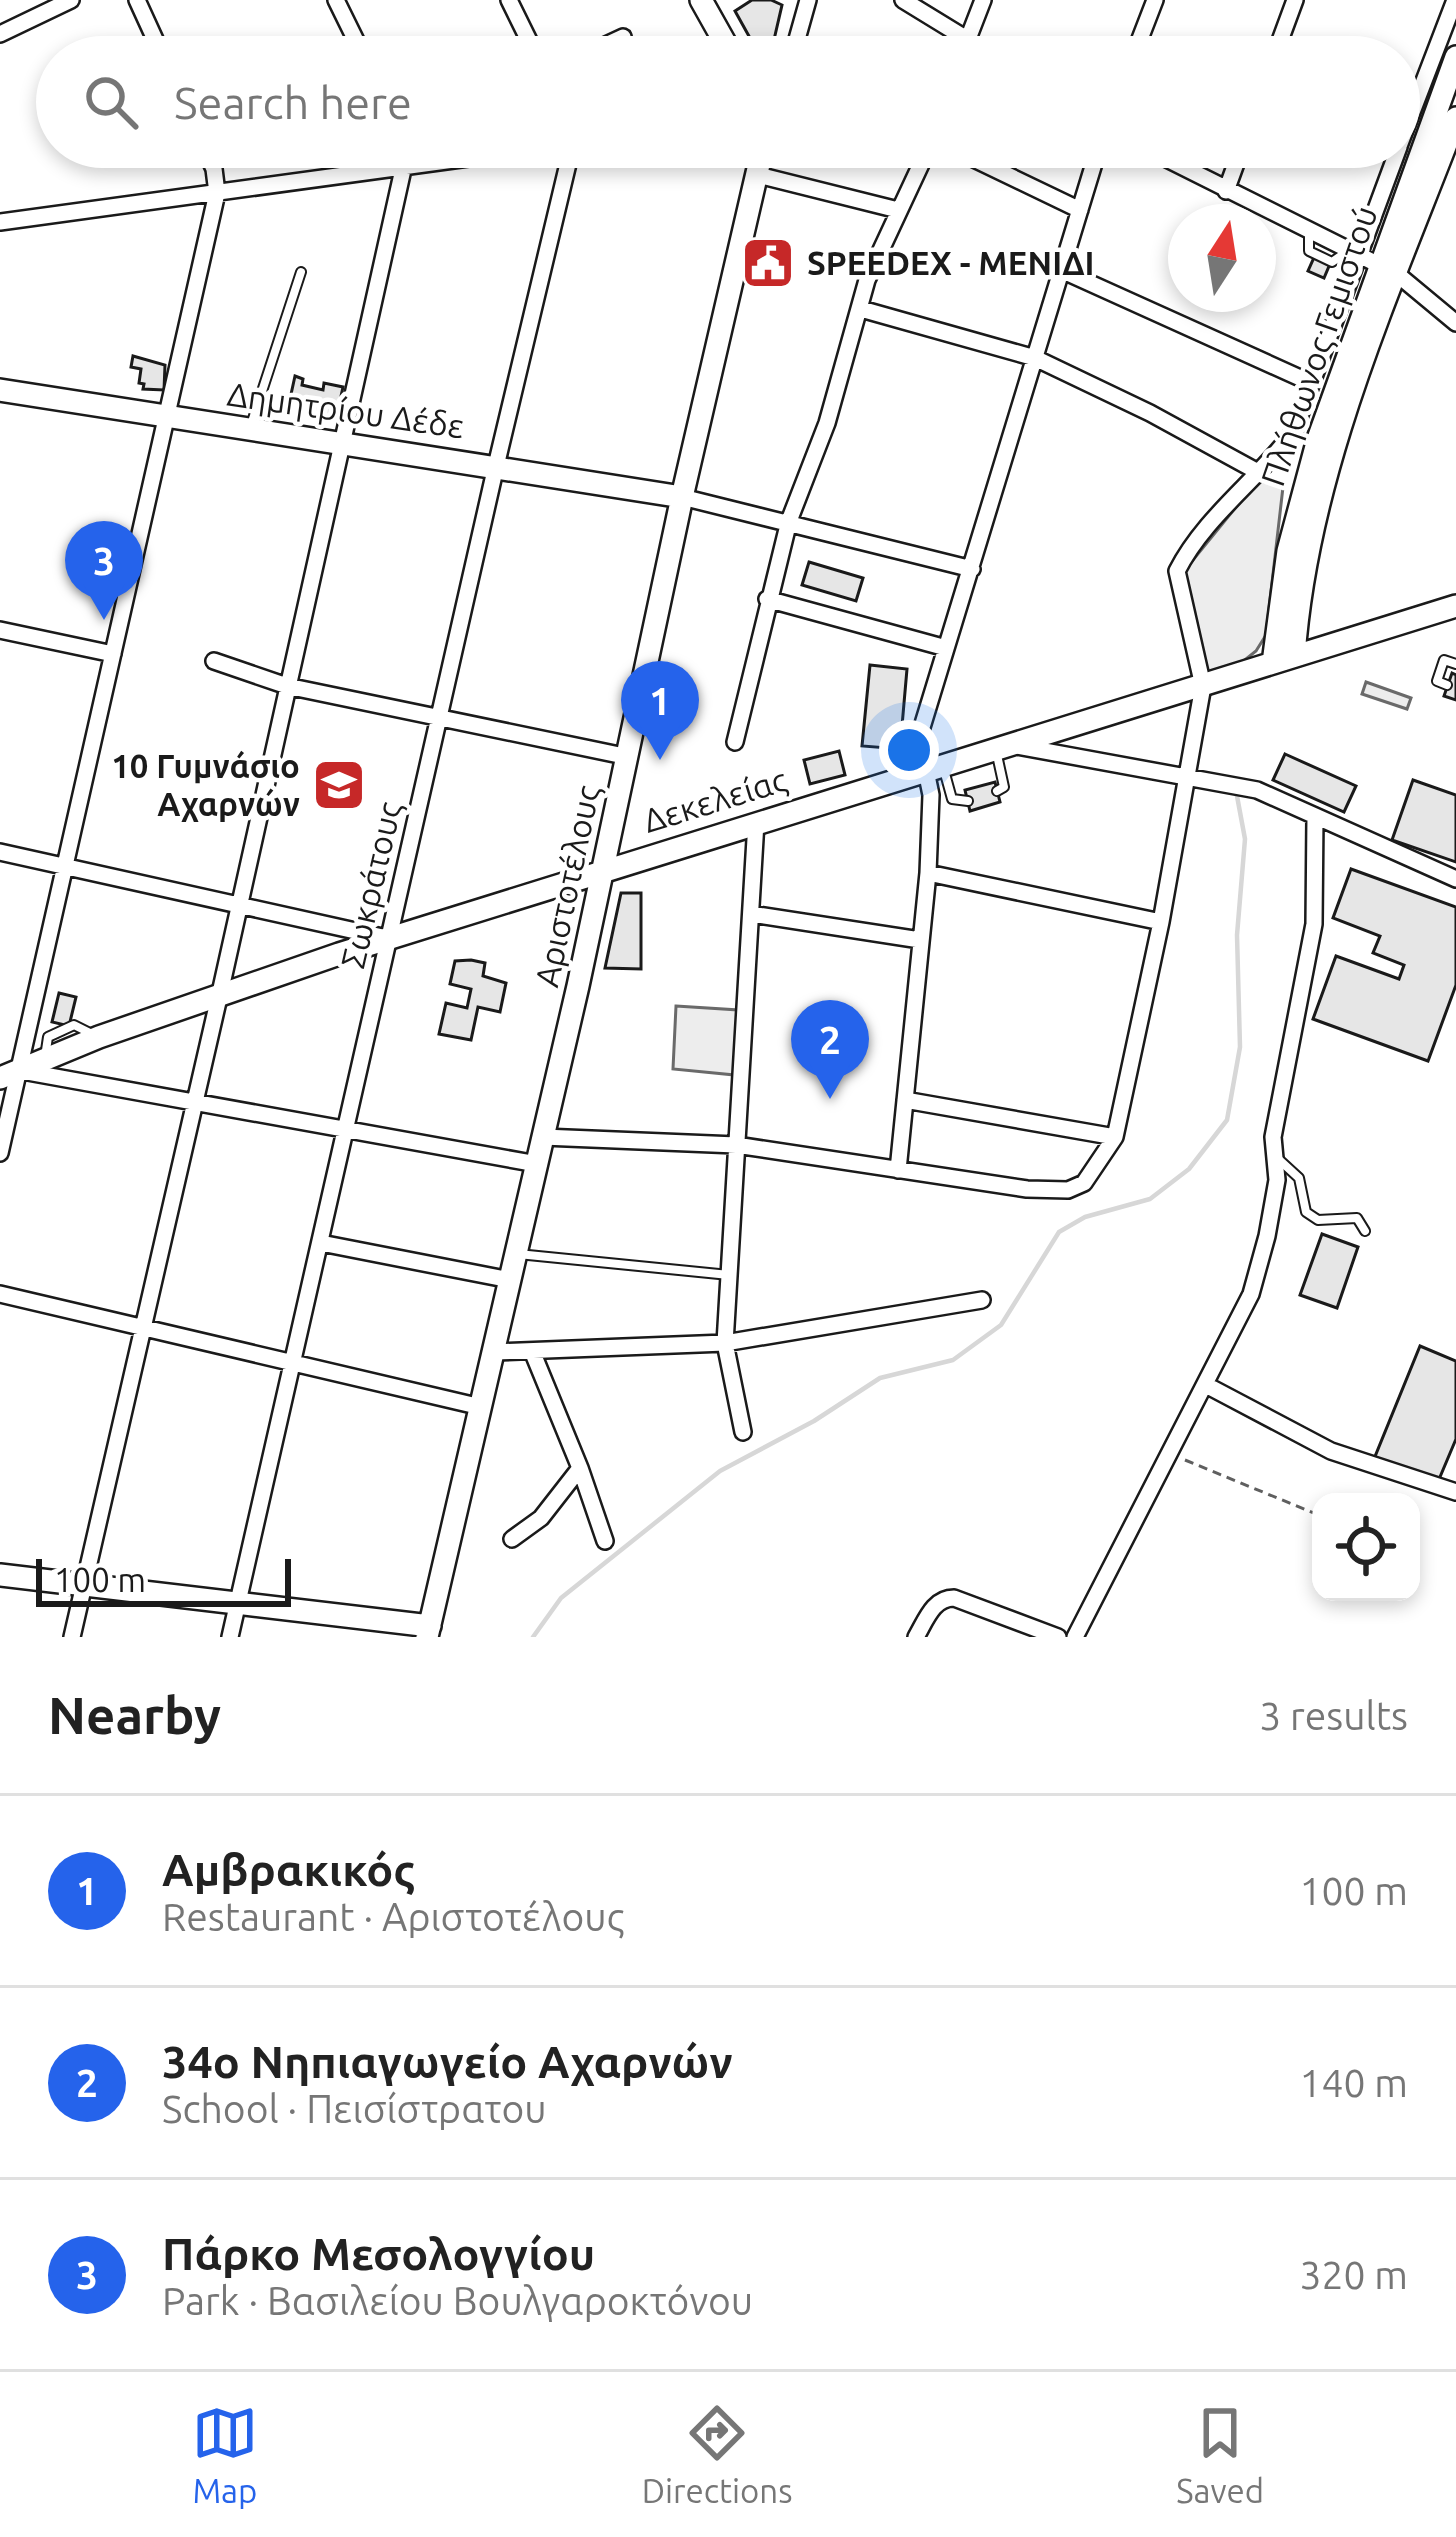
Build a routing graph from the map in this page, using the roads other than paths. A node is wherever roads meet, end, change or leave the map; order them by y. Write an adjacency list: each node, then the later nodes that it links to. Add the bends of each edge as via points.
1 (71, 0): 12 (street)
2 (137, 0): 13 (street)
3 (336, 0): 14 (street)
4 (509, 0): 15 (street)
5 (701, 0): 16 (street)
6 (808, 0): 17 (street)
7 (903, 0): 18 (street)
8 (983, 0): 19 (street)
9 (1155, 0): 20 (street)
10 (1295, 0): 21 (street)
11 (1455, 0): 23 (street, Πλήθωνος Γεμιστού)
12 (0, 34)
13 (153, 36)
14 (354, 36)
15 (527, 36)
16 (722, 36)
17 (798, 36)
18 (962, 36)
19 (968, 36)
20 (1141, 36)
21 (1282, 36)
22 (1456, 57): 44 (street, Πλήθωνος Γεμιστού)
23 (1420, 92)
24 (1456, 118): 44 (street, Πλήθωνος Γεμιστού)
25 (214, 168): 38 (street)
26 (387, 168): 38 (street)
27 (406, 168): 53 (street)
28 (567, 168): 54 (street, Σωκράτους)
29 (759, 168): 36 (street, Αριστοτέλους)
30 (918, 168): 39 (street)
31 (993, 168): 40 (street)
32 (1093, 168): 40 (street)
33 (1183, 168): 37 (street)
34 (1234, 168): 37 (street)
35 (1390, 168): 42 (street, Πλήθωνος Γεμιστού)
36 (758, 175): 39 (street); 56 (street, Αριστοτέλους)
37 (1226, 191): 42 (street)
38 (217, 193): 41 (street); 51 (street)
39 (898, 210): 46 (street)
40 (1080, 210): 43 (street)
41 (0, 222)
42 (1353, 253): 44 (street); 49 (street, Πλήθωνος Γεμιστού)
43 (1061, 270): 48 (street); 49 (street)
44 (1388, 270): 47 (street); 64 (street, Πλήθωνος Γεμιστού, via 1335,386 1303,494 1288,550)
45 (301, 272): 52 (lane)
46 (861, 309): 48 (street); 57 (street)
47 (1456, 322)
48 (1036, 358): 55 (street); 58 (street)
49 (1310, 382): 55 (street, Πλήθωνος Γεμιστού, via 1294,431)
50 (0, 390): 51 (street, Δημητρίου Δέδε)
51 (166, 416): 52 (street, Δημητρίου Δέδε); 63 (street)
52 (249, 430): 53 (street, Δημητρίου Δέδε)
53 (344, 443): 54 (street, Δημητρίου Δέδε); 67 (street)
54 (496, 466): 56 (street, Δημητρίου Δέδε); 70 (street, Σωκράτους)
55 (1258, 472): 68 (street, Πλήθωνος Γεμιστού, via 1177,571)
56 (682, 497): 57 (street); 73 (street, Αριστοτέλους)
57 (789, 520): 58 (street); 59 (street)
58 (972, 569): 62 (street)
59 (767, 599): 62 (street); 71 (street)
60 (1456, 606): 64 (street, Δεκελείας)
61 (0, 630): 63 (street)
62 (946, 648): 74 (street, via 919,737)
63 (113, 654): 81 (street)
64 (1283, 660): 68 (street, Δεκελείας)
65 (214, 662): 67 (street)
66 (1456, 664): 69 (lane, via 1444,660 1437,681)
67 (287, 686): 70 (street); 85 (street)
68 (1202, 686): 72 (street, Δεκελείας); 75 (street)
69 (1448, 686)
70 (440, 719): 73 (street); 89 (street, Σωκράτους)
71 (735, 742)
72 (1002, 747): 74 (street, Δεκελείας); 75 (street); 76 (lane, via 1004,787)
73 (629, 758): 82 (street, Αριστοτέλους)
74 (933, 768): 77 (lane, via 952,799); 79 (street, Δεκελείας); 83 (street)
75 (1188, 779): 78 (street, via 1257,790); 87 (street)
76 (997, 791)
77 (968, 801)
78 (1315, 816): 84 (street); 105 (street, via 1314,924)
79 (756, 822): 82 (street, Δεκελείας); 86 (street)
80 (0, 852): 81 (street)
81 (65, 866): 85 (street); 93 (street)
82 (604, 868): 89 (street, Δεκελείας); 101 (street, Αριστοτέλους)
83 (928, 872): 87 (street); 90 (street)
84 (1456, 879)
85 (238, 904): 88 (street); 92 (street)
86 (751, 914): 90 (street); 103 (street)
87 (1161, 922): 102 (street)
88 (338, 927): 89 (street); 91 (street)
89 (390, 938): 91 (street, Δεκελείας); 100 (street, Σωκράτους)
90 (920, 940): 98 (street)
91 (339, 954): 92 (street, Δεκελείας)
92 (220, 993): 95 (street, Δεκελείας); 99 (street)
93 (32, 1013): 94 (lane); 97 (street)
94 (48, 1037): 95 (lane, via 74,1025); 96 (lane)
95 (99, 1037): 96 (street, Δεκελείας)
96 (44, 1060): 97 (street, Δεκελείας)
97 (9, 1075): 99 (street); 104 (street)
98 (905, 1100): 102 (street); 107 (street)
99 (195, 1102): 100 (street); 115 (street)
100 (346, 1130): 106 (street); 109 (street, Σωκράτους)
101 (544, 1137): 103 (street); 106 (street, Αριστοτέλους)
102 (1114, 1137): 107 (street, via 1084,1183 1068,1190)
103 (736, 1145): 107 (street); 111 (street)
104 (0, 1153)
105 (1274, 1155): 108 (lane, via 1298,1178 1306,1212 1318,1220 1357,1218); 120 (street, via 1268,1236 1251,1294)
106 (537, 1164): 110 (street, Αριστοτέλους)
107 (898, 1171)
108 (1365, 1231)
109 (321, 1243): 112 (street); 119 (street, Σωκράτους)
110 (516, 1254): 111 (lane); 112 (street, Αριστοτέλους)
111 (729, 1275): 116 (street)
112 (510, 1280): 118 (street, Αριστοτέλους)
113 (0, 1294): 115 (street)
114 (982, 1300): 116 (street)
115 (142, 1328): 119 (street); 128 (street)
116 (725, 1343): 117 (street); 122 (street)
117 (532, 1351): 118 (street); 123 (street)
118 (494, 1352): 121 (street, Αριστοτέλους)
119 (292, 1363): 121 (street); 129 (street, Σωκράτους)
120 (1206, 1384): 124 (street, via 1330,1451); 135 (street)
121 (481, 1407): 130 (street, Αριστοτέλους)
122 (743, 1432)
123 (580, 1468): 125 (street, via 541,1518); 126 (street)
124 (1456, 1492)
125 (512, 1539)
126 (605, 1541)
127 (0, 1575): 128 (street)
128 (83, 1585): 129 (street); 131 (street)
129 (237, 1603): 130 (street); 132 (street, Σωκράτους)
130 (428, 1632)
131 (72, 1637)
132 (230, 1637)
133 (916, 1637): 134 (street, via 944,1598)
134 (1058, 1637)
135 (1075, 1637)

